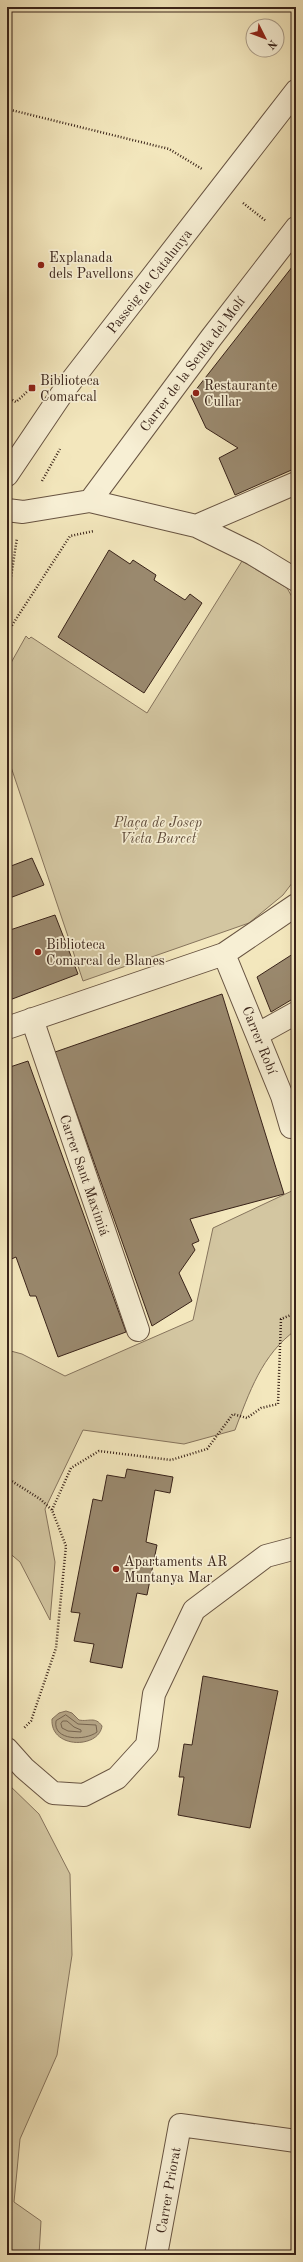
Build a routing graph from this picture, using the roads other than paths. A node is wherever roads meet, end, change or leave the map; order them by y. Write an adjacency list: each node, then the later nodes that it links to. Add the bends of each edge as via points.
1 (296, 91): 3 (street, Passeig de Catalunya, via 65,389)
2 (296, 228): 5 (street, Carrer de la Senda del Molí)
3 (7, 475)
4 (296, 483): 7 (street)
5 (90, 501): 6 (street); 7 (street)
6 (15, 511)
7 (196, 526): 8 (street, via 253,554)
8 (296, 580)
9 (296, 905): 10 (street)
10 (224, 954): 12 (street); 14 (street, Carrer Robí)
11 (296, 1013): 14 (street)
12 (32, 1019): 13 (street); 17 (street, Carrer Sant Maximiá)
13 (7, 1028)
14 (258, 1034): 15 (street, Carrer Robí)
15 (289, 1092): 16 (street, Carrer Robí)
16 (291, 1127)
17 (138, 1330)
18 (296, 1548): 19 (street, via 266,1556 194,1610 154,1694 147,1745 117,1778 84,1795 53,1792 24,1768)
19 (7, 1749)
20 (296, 2141): 21 (street, Carrer Priorat, via 180,2125)
21 (156, 2255)

